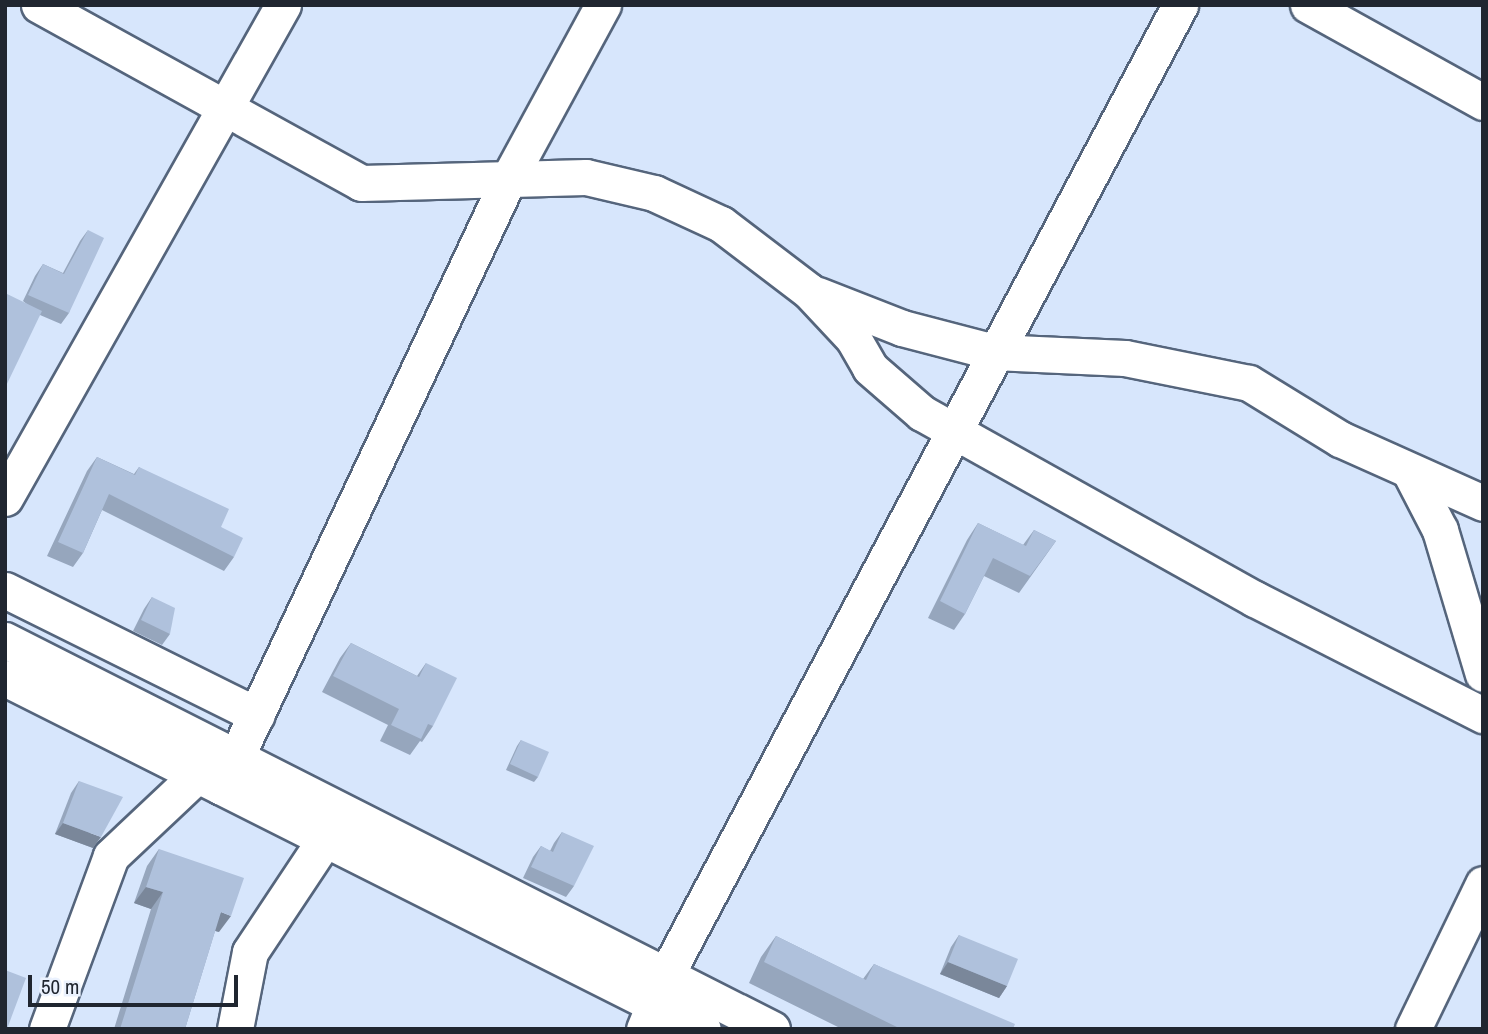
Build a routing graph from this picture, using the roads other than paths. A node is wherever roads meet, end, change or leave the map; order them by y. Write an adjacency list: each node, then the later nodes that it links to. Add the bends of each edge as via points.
1 (40, 5): 7 (street)
2 (283, 5): 7 (street)
3 (603, 5): 8 (street)
4 (1181, 5): 10 (street)
5 (1308, 5): 6 (street)
6 (1483, 102)
7 (223, 110): 8 (street, via 361,183); 13 (street)
8 (509, 178): 9 (street, via 586,177 654,193 721,224); 21 (street)
9 (809, 291): 10 (street, via 902,328); 11 (street, via 895,394)
10 (994, 352): 11 (street); 12 (street, via 1137,359 1249,383)
11 (955, 430): 22 (street, via 1255,599); 26 (street)
12 (1411, 474): 14 (street); 18 (street, via 1440,530)
13 (5, 498)
14 (1483, 503)
15 (5, 590): 17 (street)
16 (5, 639): 20 (street)
17 (99, 640): 20 (street); 21 (street)
18 (1483, 674)
19 (5, 678): 23 (street)
20 (81, 678): 23 (street)
21 (257, 715): 23 (street)
22 (1483, 715)
23 (219, 773): 24 (street); 26 (street); 27 (street, via 111,856)
24 (325, 839): 26 (street); 28 (street, via 250,952)
25 (1483, 884): 31 (street)
26 (654, 1002): 29 (street); 30 (street)
27 (47, 1029)
28 (235, 1029)
29 (703, 1029)
30 (772, 1029)
31 (1413, 1029)

